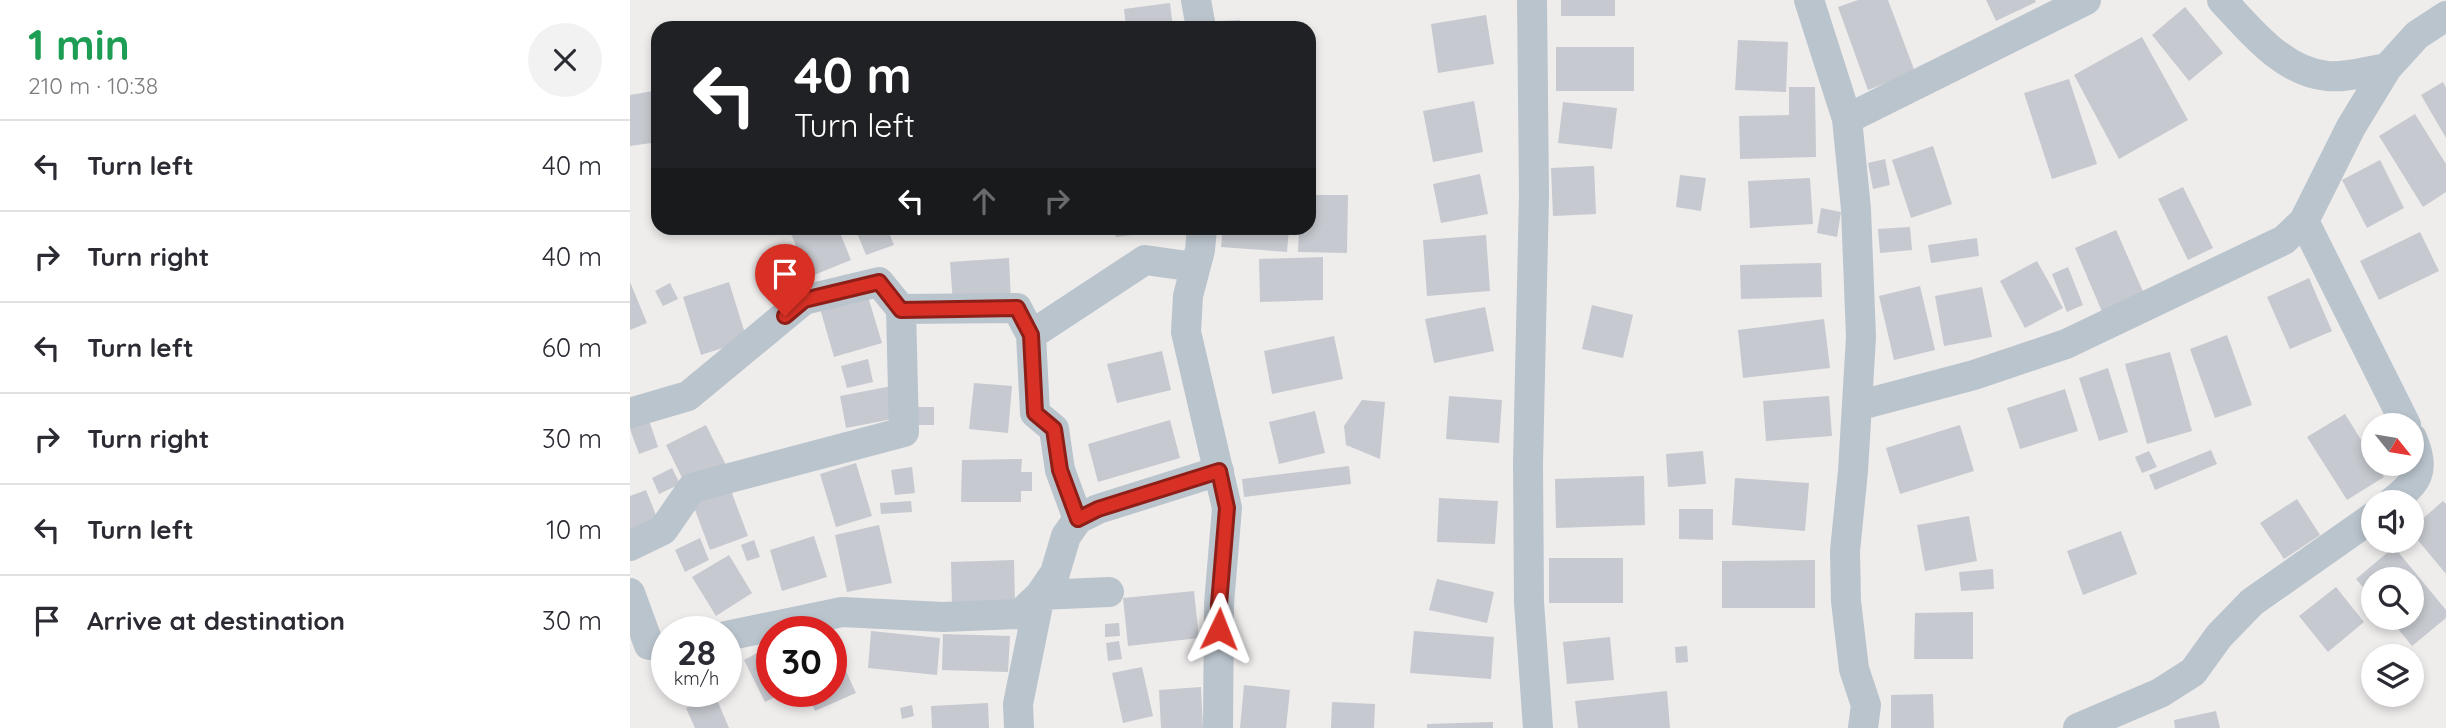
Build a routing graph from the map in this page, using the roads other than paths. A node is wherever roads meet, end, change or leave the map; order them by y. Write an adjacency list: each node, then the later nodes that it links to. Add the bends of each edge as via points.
1 (1196, 0): 7 (street)
2 (1532, 0): 29 (street, via 1529,602)
3 (1809, 0): 9 (street)
4 (2086, 0): 9 (street)
5 (2222, 0): 8 (street, via 2257,38 2298,69 2328,76)
6 (2446, 16): 8 (street, via 2417,35)
7 (1200, 21)
8 (2387, 68): 10 (street, via 2351,127)
9 (1847, 119): 15 (street, via 1861,337)
10 (2304, 221): 15 (street, via 2284,240 2066,344 1974,375); 17 (street)
11 (1201, 235): 12 (street)
12 (1195, 267): 14 (street, via 1145,260); 18 (street, via 1186,332)
13 (901, 310): 14 (street, via 1017,308); 16 (street, via 879,282 804,300 688,396); 21 (street, via 904,432 692,488 663,530)
14 (1031, 335): 19 (street, via 1035,413 1054,429 1060,470)
15 (1857, 406): 30 (street, via 1845,551 1854,668 1866,705)
16 (630, 413)
17 (2400, 413)
18 (1219, 471): 19 (street); 28 (street, via 1227,508 1219,604)
19 (1078, 519): 24 (street, via 1066,536 1055,573)
20 (2361, 525): 31 (street, via 2252,602 2193,672 2160,693)
21 (630, 546)
22 (1109, 592): 24 (street)
23 (630, 593): 26 (street)
24 (1040, 595): 25 (street, via 1020,614 943,617 842,612); 27 (street, via 1018,704)
25 (742, 633)
26 (649, 649)
27 (1019, 728)
28 (1218, 728)
29 (1538, 728)
30 (1863, 728)
31 (2078, 728)

